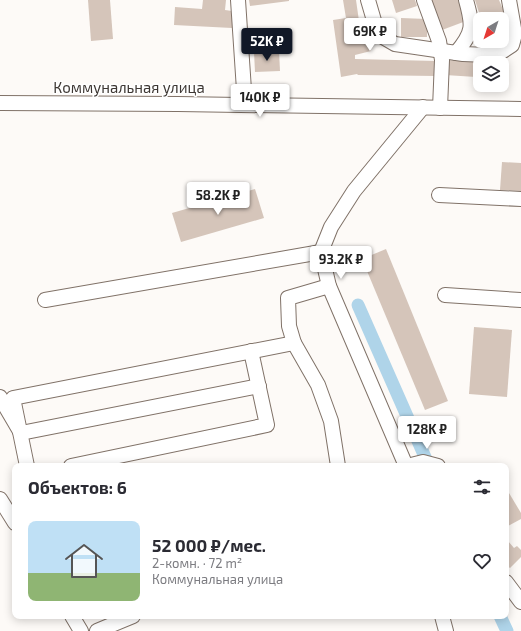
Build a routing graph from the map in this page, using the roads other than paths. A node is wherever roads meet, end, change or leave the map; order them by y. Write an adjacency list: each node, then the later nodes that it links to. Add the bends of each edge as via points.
1 (238, 0): 9 (street)
2 (368, 0): 6 (street, via 375,24 383,37 395,44)
3 (424, 0): 6 (street)
4 (466, 0): 7 (street, via 471,29 466,42)
5 (509, 0): 7 (street, via 515,34 512,45 503,51 488,55)
6 (440, 50): 7 (street); 11 (street)
7 (456, 53)
8 (0, 103): 9 (street, Коммунальная улица)
9 (245, 105): 10 (street, Коммунальная улица)
10 (423, 107): 11 (street, Коммунальная улица); 15 (street, via 354,191 331,227)
11 (440, 108): 12 (street, Коммунальная улица)
12 (521, 109)
13 (439, 195): 14 (street)
14 (521, 199)
15 (321, 252): 16 (street); 18 (street)
16 (329, 286): 20 (street, via 288,298 288,326); 28 (street)
17 (445, 295): 19 (street)
18 (46, 300)
19 (521, 300)
20 (294, 343): 21 (street); 27 (street, via 318,385 331,422)
21 (251, 351): 22 (street); 24 (street, via 13,398)
22 (259, 386): 24 (street); 26 (street, via 267,425)
23 (0, 397): 24 (street)
24 (21, 432): 25 (street)
25 (26, 463)
26 (84, 463)
27 (338, 463)
28 (405, 463)
29 (0, 499): 30 (street)
30 (12, 518)
31 (509, 586): 32 (street)
32 (521, 602)
33 (74, 619): 36 (street)
34 (126, 619): 37 (street)
35 (443, 619): 38 (street)
36 (81, 631)
37 (97, 631)
38 (446, 631)

